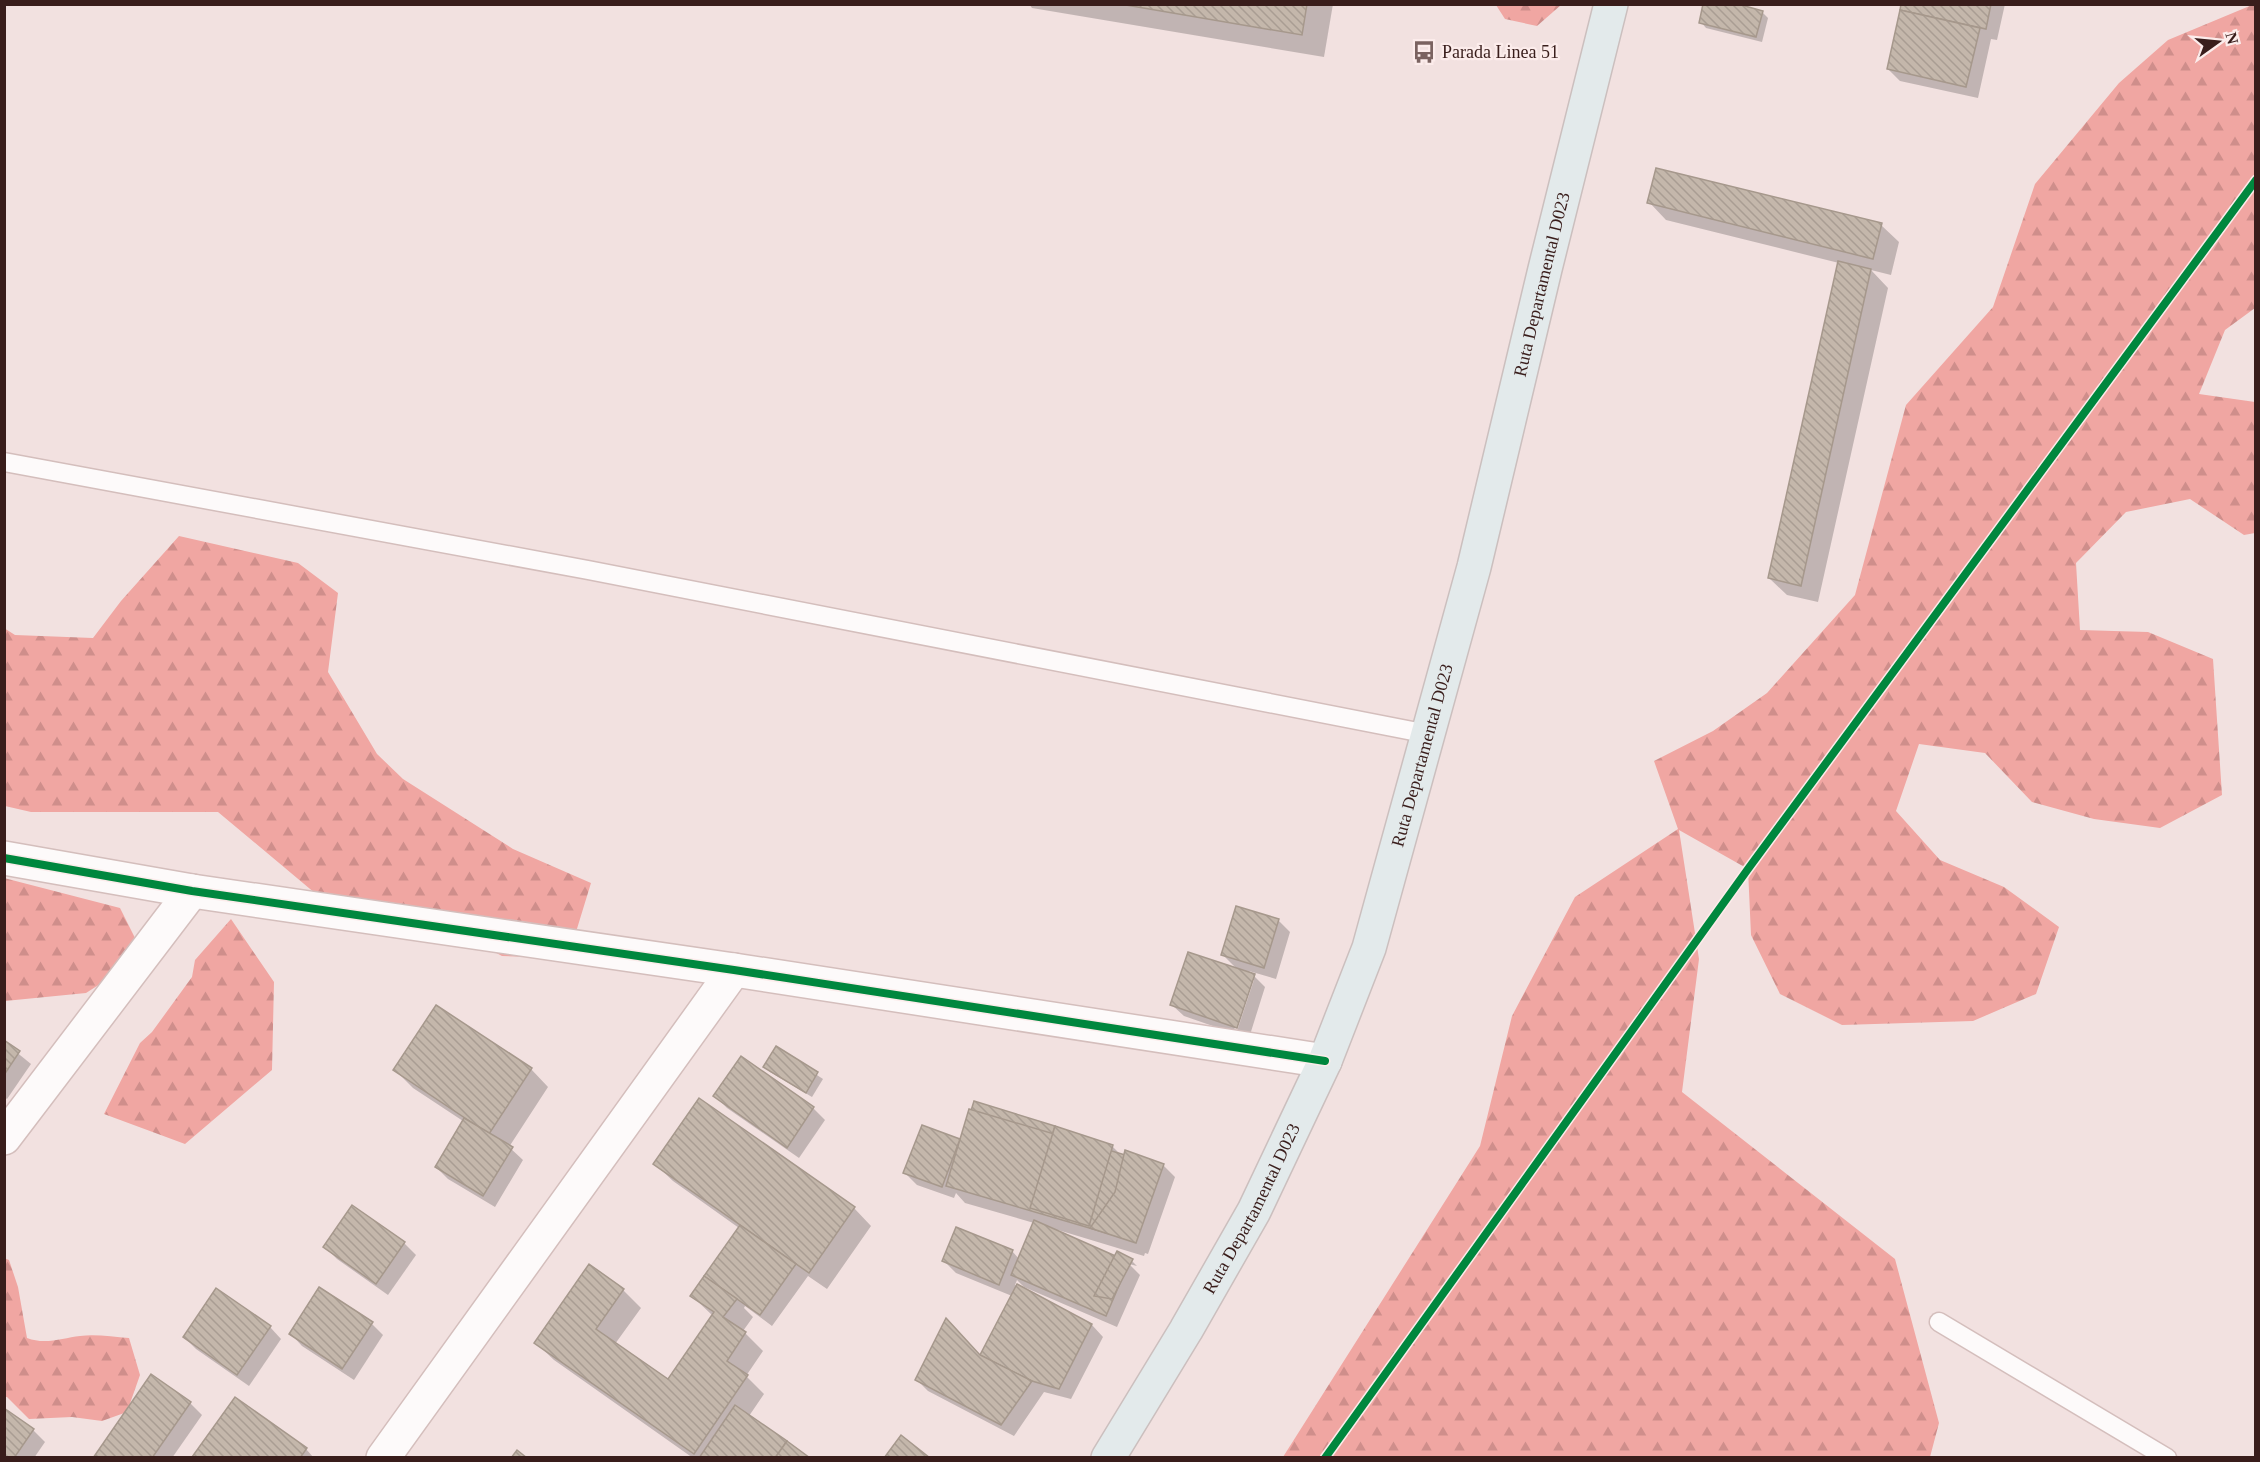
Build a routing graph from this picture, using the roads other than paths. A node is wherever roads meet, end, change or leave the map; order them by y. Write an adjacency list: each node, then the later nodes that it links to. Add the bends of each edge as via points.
1 (1611, 4): 3 (main road, Ruta Departamental D023, via 1474,567)
2 (4, 462): 3 (lane, via 588,570)
3 (1428, 734): 7 (main road, Ruta Departamental D023, via 1369,948)
4 (4, 858): 5 (street)
5 (192, 891): 6 (street); 8 (street)
6 (734, 970): 7 (street); 10 (street)
7 (1325, 1061): 11 (main road, Ruta Departamental D023, via 1254,1211)
8 (4, 1138)
9 (1939, 1322): 12 (lane)
10 (382, 1458)
11 (1108, 1458)
12 (2167, 1458)

